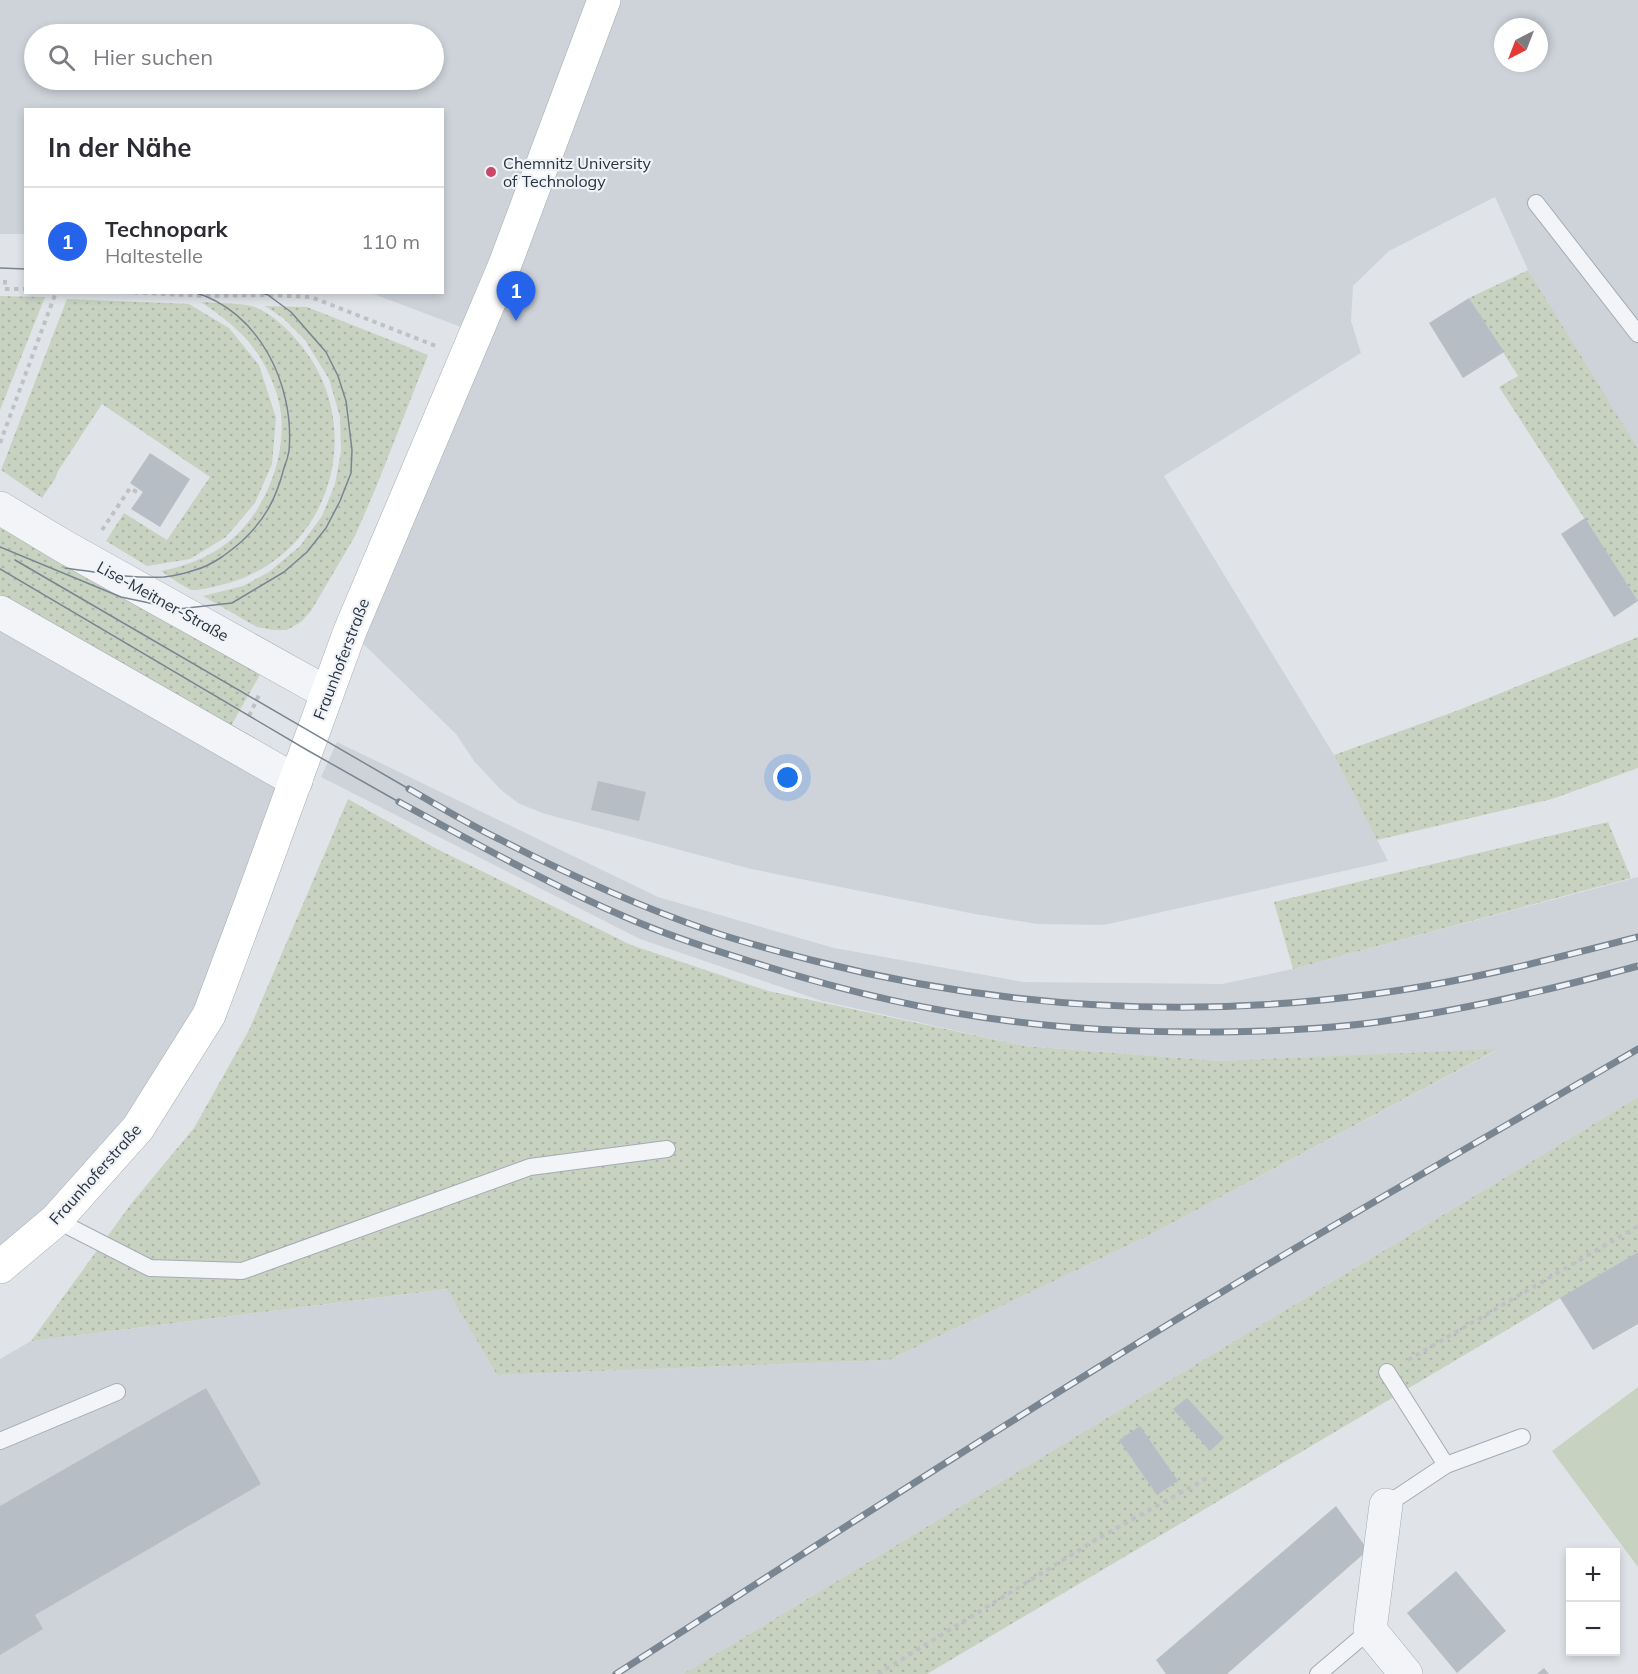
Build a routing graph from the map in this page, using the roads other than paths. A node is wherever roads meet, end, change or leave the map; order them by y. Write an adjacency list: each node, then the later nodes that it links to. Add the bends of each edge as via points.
1 (604, 0): 6 (main road, Fraunhoferstraße, via 500,278)
2 (1536, 203): 3 (lane)
3 (1638, 334)
4 (0, 508): 6 (street, Lise-Meitner-Straße)
5 (0, 612): 7 (street)
6 (327, 693): 7 (main road, Fraunhoferstraße)
7 (296, 782): 9 (main road, Fraunhoferstraße, via 209,1015 138,1128)
8 (667, 1149): 9 (lane, via 530,1167 242,1271 150,1268)
9 (56, 1220): 10 (main road, Fraunhoferstraße)
10 (0, 1267)
11 (1387, 1372): 15 (lane)
12 (117, 1392): 14 (lane)
13 (1522, 1437): 15 (lane)
14 (0, 1441)
15 (1446, 1465): 16 (lane)
16 (1386, 1505): 17 (street)
17 (1370, 1630): 18 (lane); 19 (street)
18 (1318, 1674)
19 (1406, 1674)

